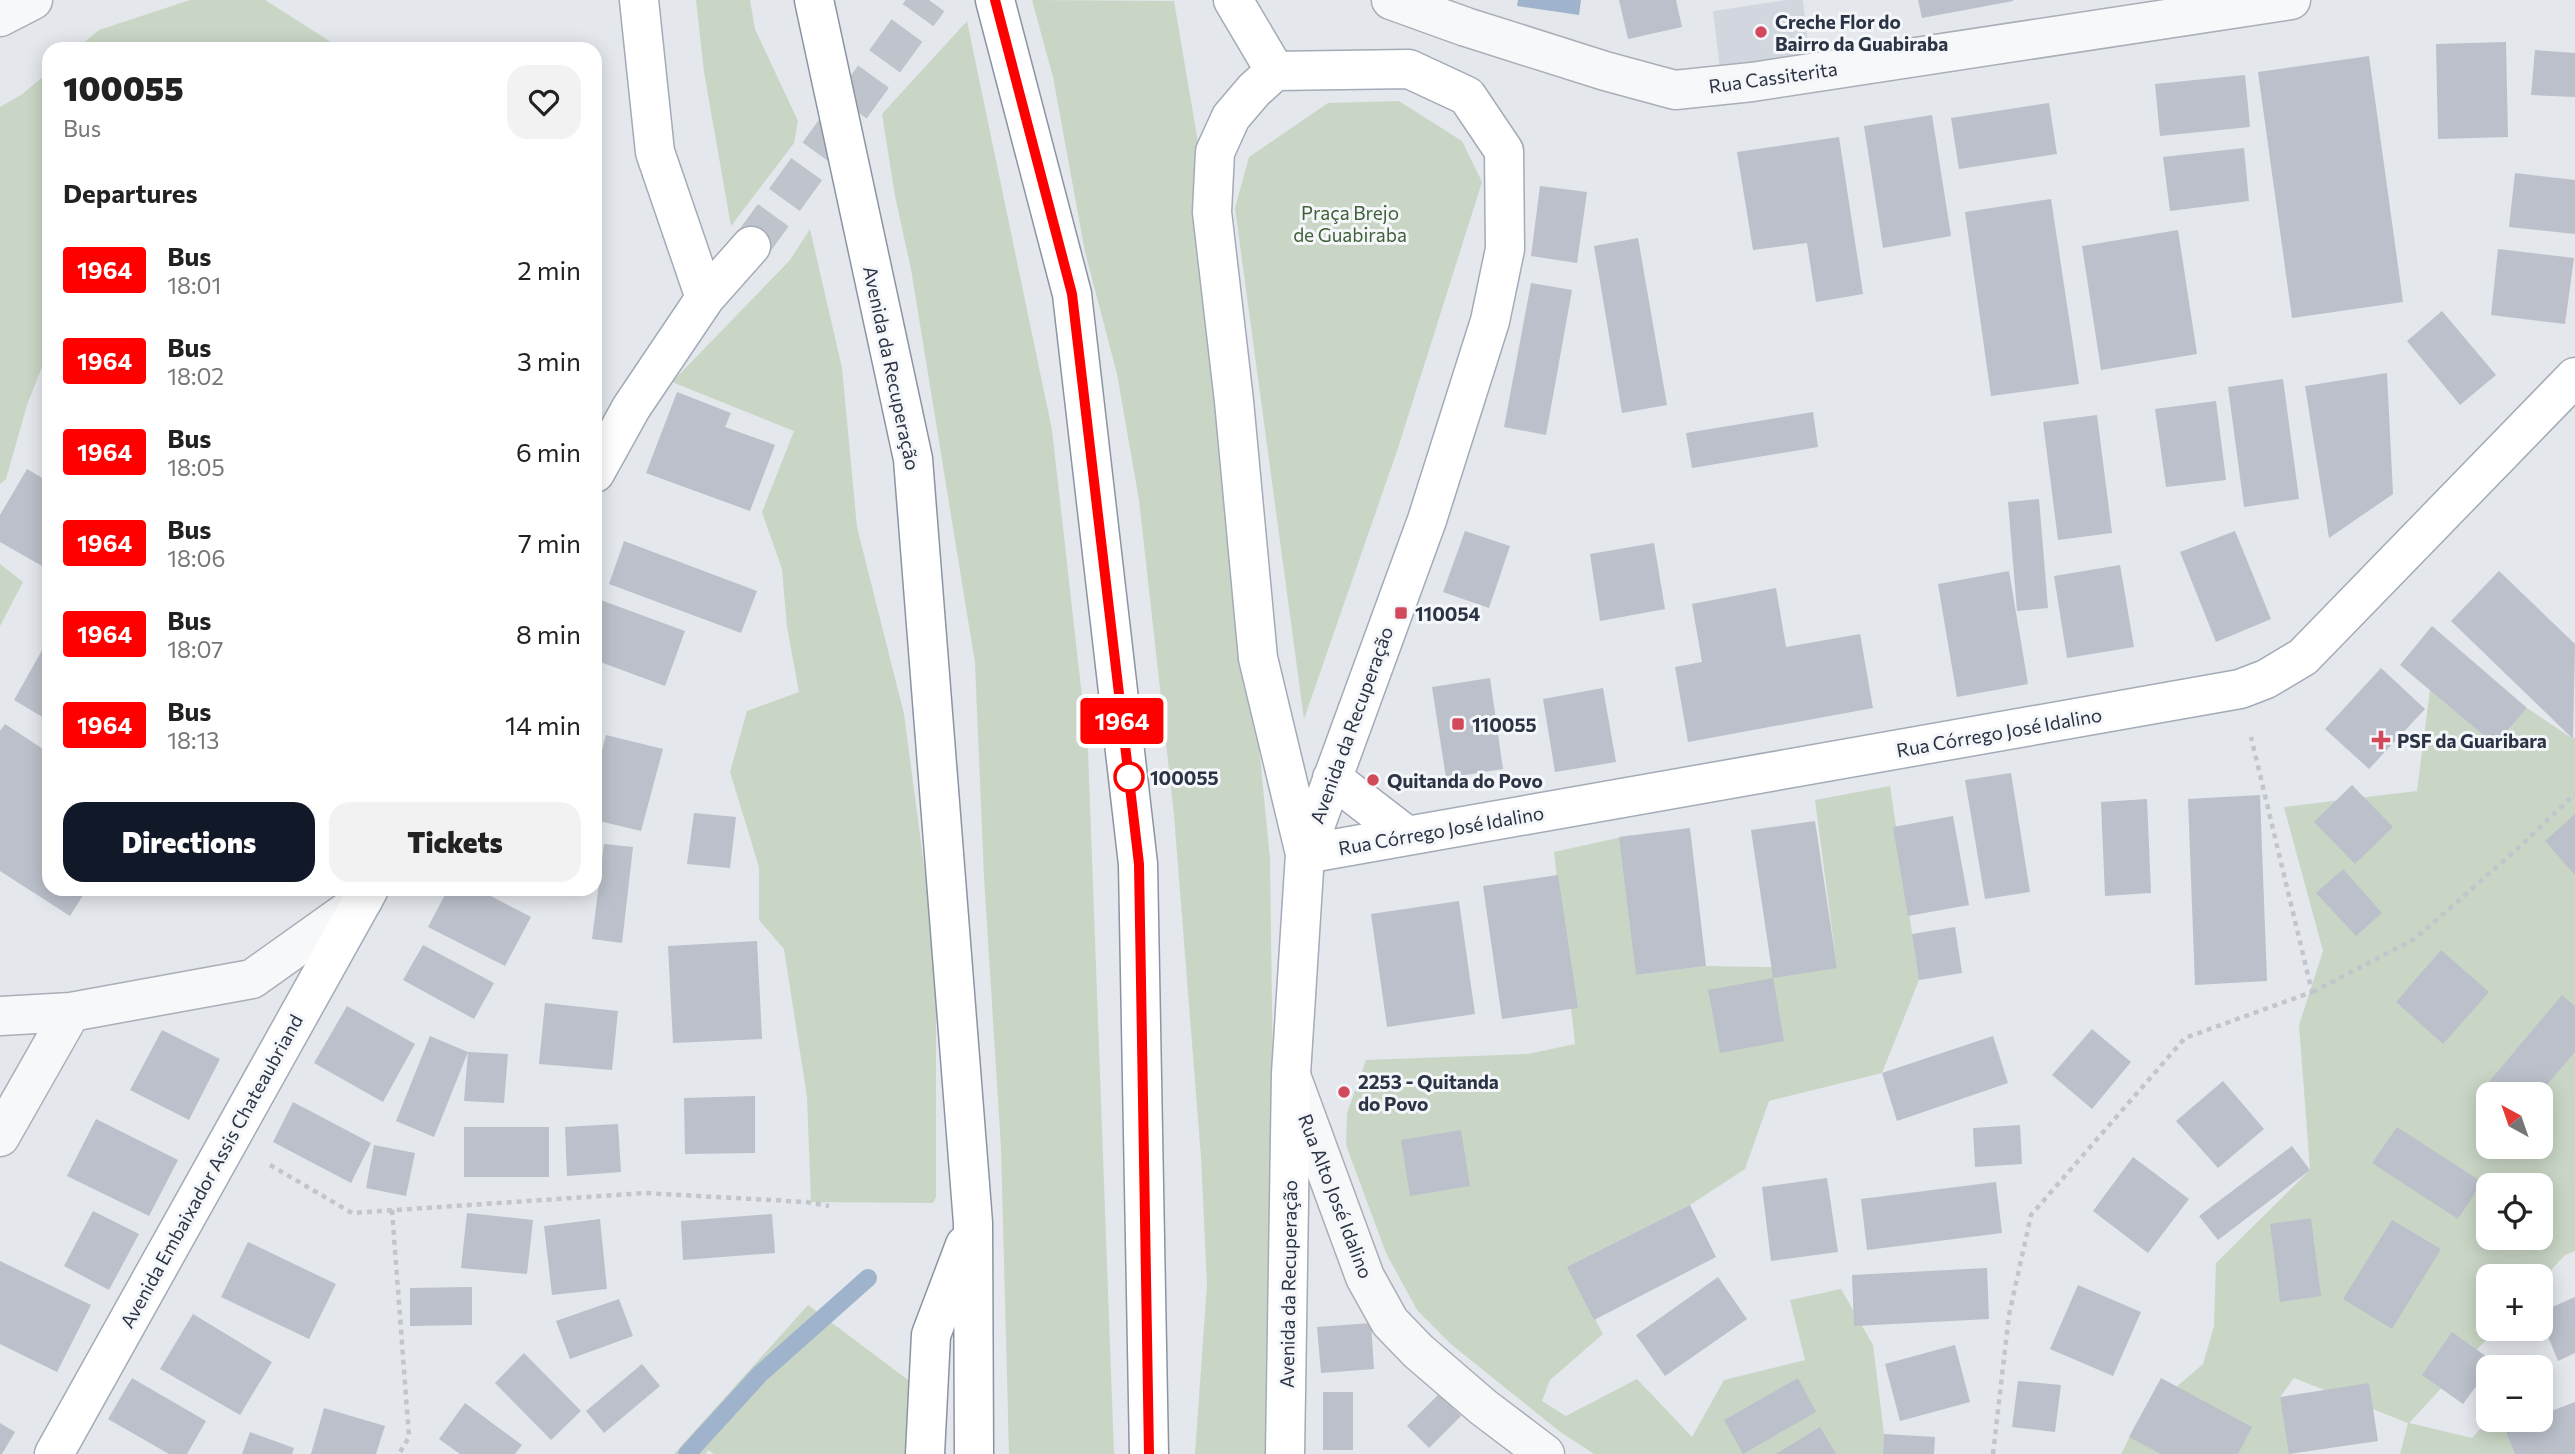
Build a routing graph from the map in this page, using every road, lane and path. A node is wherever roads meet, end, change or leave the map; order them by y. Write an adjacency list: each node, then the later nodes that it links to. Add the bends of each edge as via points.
1 (33, 0): 8 (street)
2 (639, 0): 11 (main road, via 655,152)
3 (814, 0): 29 (main road, Avenida da Recuperação, via 913,460)
4 (995, 0): 34 (main road, via 1072,294 1139,864)
5 (1233, 0): 9 (main road)
6 (1391, 0): 7 (street, Rua Cassiterita, via 1675,90)
7 (2291, 0)
8 (0, 17)
9 (1275, 71): 15 (main road, Avenida da Recuperação, via 1409,69 1467,96 1504,151 1505,249 1490,321 1427,520); 18 (main road, via 1231,117 1215,152 1212,212 1258,658)
10 (751, 246): 11 (main road)
11 (705, 298): 13 (main road, via 631,408)
12 (2575, 377): 14 (main road, Rua Córrego José Idalino, via 2303,657)
13 (602, 460)
14 (2240, 690): 17 (main road, Rua Córrego José Idalino); 21 (path)
15 (1332, 778): 17 (main road); 18 (main road, Avenida da Recuperação)
16 (2575, 794): 21 (path, via 2416,938)
17 (1406, 835): 18 (main road, Rua Córrego José Idalino)
18 (1305, 854): 24 (main road, Avenida da Recuperação)
19 (365, 896): 22 (street, via 252,979)
20 (365, 896): 26 (main road, Avenida Embaixador Assis Chateaubriand)
21 (2312, 992): 37 (path, via 2185,1038 2031,1216 2009,1315)
22 (71, 1012): 23 (street); 25 (street)
23 (0, 1016)
24 (1290, 1074): 35 (main road, Avenida da Recuperação); 36 (street, Rua Alto José Idalino, via 1365,1277 1390,1322 1418,1352)
25 (0, 1137)
26 (229, 1141): 28 (path, via 352,1213); 30 (main road, Avenida Embaixador Assis Chateaubriand)
27 (829, 1206): 28 (path, via 645,1193)
28 (392, 1210): 31 (path, via 409,1437)
29 (972, 1223): 32 (main road, via 931,1335); 33 (main road, Avenida da Recuperação)
30 (54, 1454)
31 (399, 1454)
32 (925, 1454)
33 (974, 1454)
34 (1149, 1454)
35 (1285, 1454)
36 (1545, 1454)
37 (1993, 1454)

